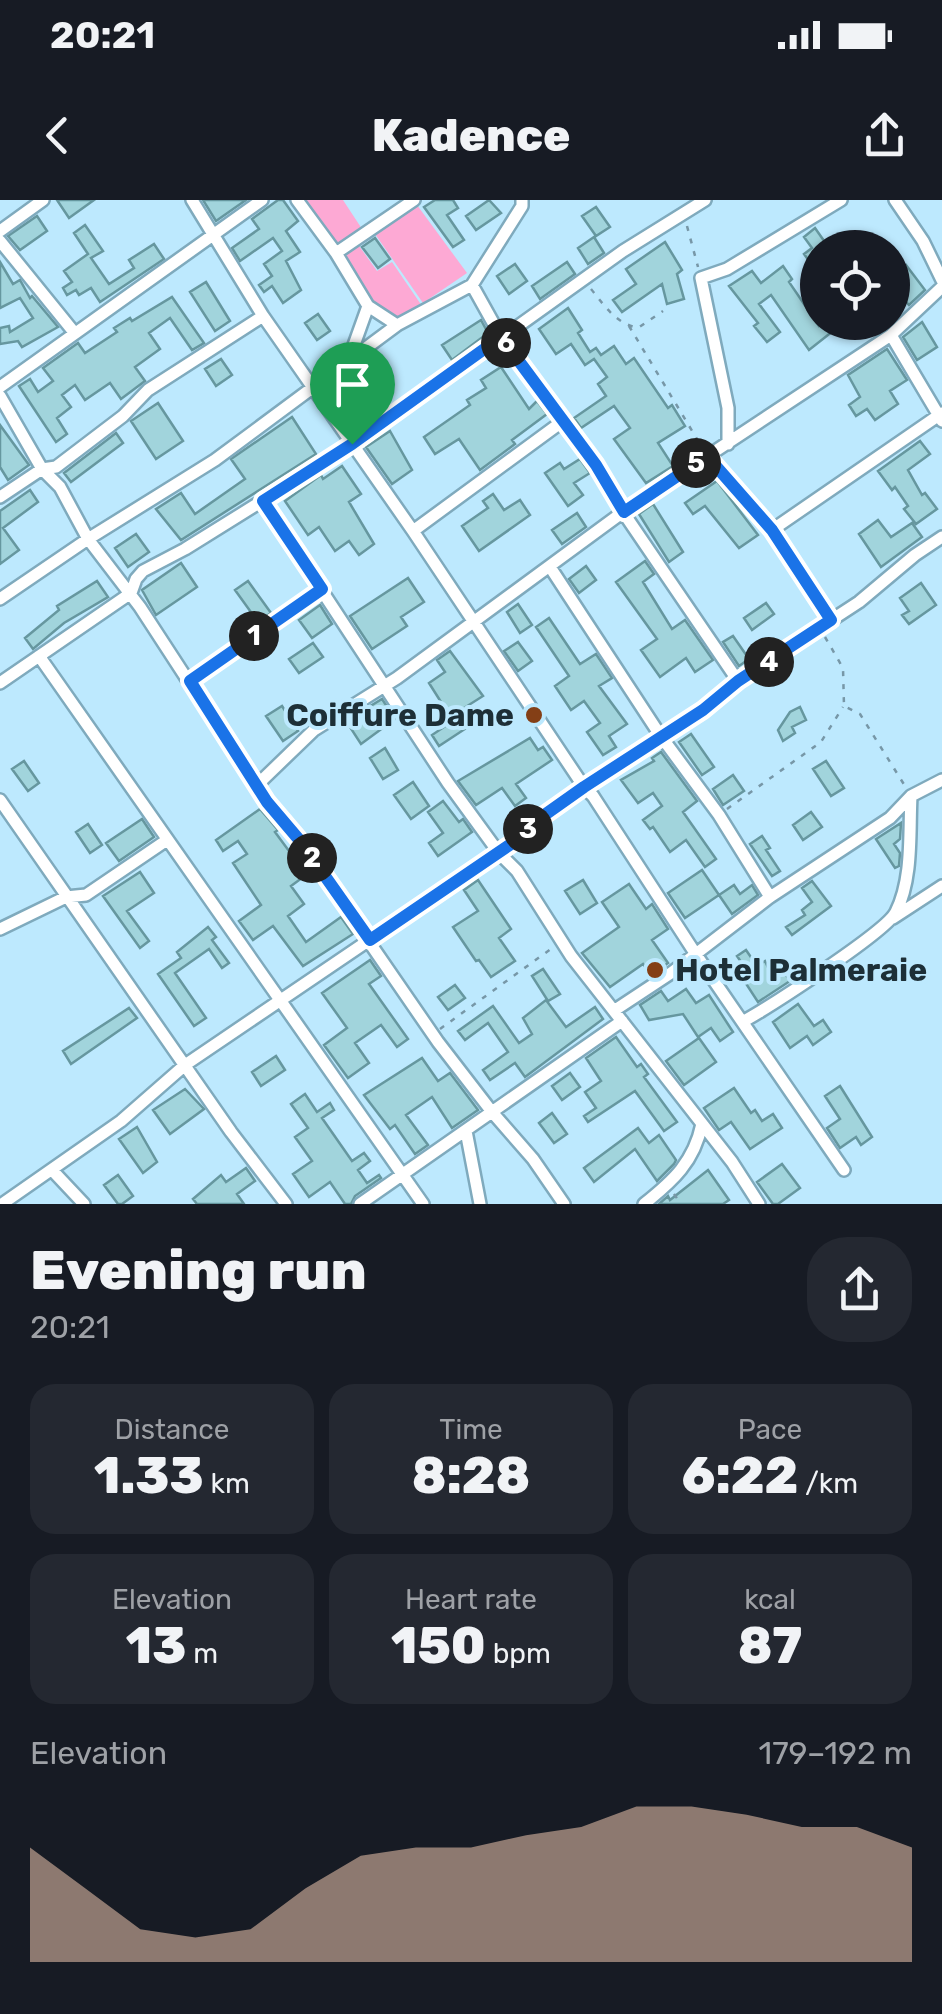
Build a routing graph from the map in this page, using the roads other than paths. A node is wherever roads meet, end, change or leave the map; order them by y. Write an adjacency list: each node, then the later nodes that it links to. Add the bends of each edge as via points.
1 (43, 200): 10 (street)
2 (192, 200): 11 (street)
3 (262, 200): 11 (street)
4 (297, 200): 13 (street)
5 (414, 200): 13 (street)
6 (522, 200): 15 (street)
7 (705, 200): 21 (street)
8 (841, 200): 31 (street, via 701,278 728,408)
9 (895, 200): 14 (street)
10 (0, 231)
11 (214, 234): 17 (street); 20 (street)
12 (0, 241): 20 (street)
13 (336, 254): 16 (street)
14 (942, 283): 18 (street)
15 (472, 285): 19 (street); 21 (street)
16 (368, 306): 19 (street); 24 (street)
17 (263, 316): 26 (street); 32 (street, via 148,390 123,416)
18 (910, 316)
19 (398, 325): 24 (street)
20 (74, 331): 25 (street)
21 (501, 337): 29 (street); 30 (street)
22 (884, 340): 31 (street)
23 (894, 340): 28 (street)
24 (347, 363): 26 (street)
25 (0, 386)
26 (314, 389): 30 (street); 38 (street)
27 (0, 396): 32 (street)
28 (941, 416): 43 (street, via 772,530)
29 (563, 421): 35 (street); 36 (street)
30 (352, 444): 34 (street); 36 (street)
31 (728, 444): 35 (street)
32 (42, 470): 33 (street); 38 (street, via 60,487)
33 (0, 497)
34 (263, 501): 40 (street); 41 (street, via 143,571)
35 (624, 512): 39 (street); 47 (street)
36 (413, 531): 44 (street)
37 (942, 538): 43 (street)
38 (88, 539): 41 (street); 42 (street)
39 (550, 567): 44 (street); 50 (street)
40 (322, 589): 46 (street); 49 (street)
41 (131, 593): 45 (street); 46 (street)
42 (0, 599)
43 (831, 620): 47 (street)
44 (472, 624): 49 (street); 53 (street)
45 (39, 656): 48 (street); 56 (street)
46 (190, 681): 52 (street)
47 (738, 681): 50 (street)
48 (0, 683)
49 (386, 685): 52 (street, via 314,730); 57 (street)
50 (660, 735): 53 (street); 60 (street)
51 (942, 780): 54 (street)
52 (257, 785): 63 (street)
53 (584, 787): 57 (street); 64 (street)
54 (911, 796): 60 (street, via 890,818); 61 (street, via 906,881)
55 (0, 800): 59 (street)
56 (167, 840): 59 (street, via 86,895); 65 (street)
57 (499, 853): 63 (street); 66 (street)
58 (942, 886): 61 (street)
59 (66, 897): 62 (street); 68 (street)
60 (770, 897): 64 (street)
61 (893, 918): 67 (street)
62 (0, 929)
63 (370, 940): 65 (street); 69 (street)
64 (694, 953): 66 (street); 67 (street)
65 (279, 1001): 68 (street); 74 (street)
66 (618, 1015): 69 (street); 70 (street)
67 (744, 1021): 73 (street)
68 (185, 1065): 72 (street); 77 (street)
69 (492, 1112): 71 (street); 81 (street)
70 (702, 1124): 82 (street, via 682,1173); 83 (street)
71 (466, 1131): 74 (street); 80 (street)
72 (52, 1170): 75 (street); 76 (street)
73 (844, 1170)
74 (403, 1176): 78 (street); 79 (street)
75 (2, 1204)
76 (84, 1204)
77 (286, 1204)
78 (360, 1204)
79 (422, 1204)
80 (480, 1204)
81 (564, 1204)
82 (644, 1204)
83 (759, 1204)

